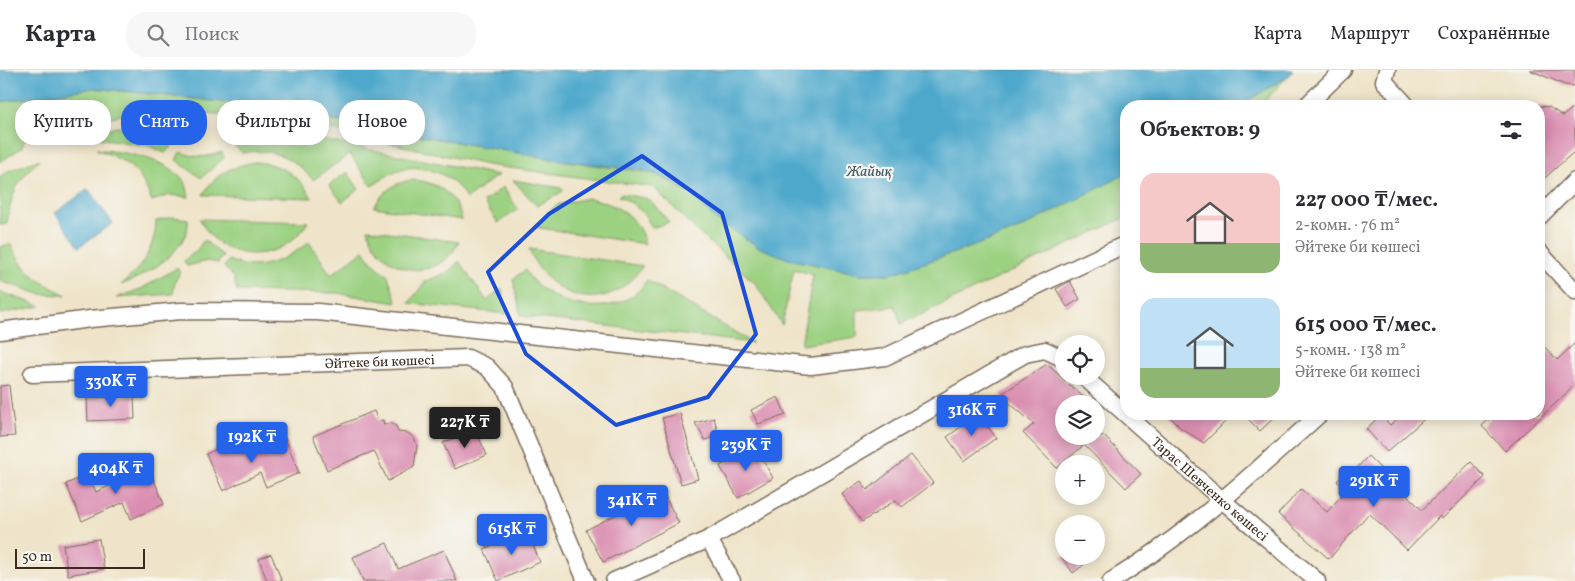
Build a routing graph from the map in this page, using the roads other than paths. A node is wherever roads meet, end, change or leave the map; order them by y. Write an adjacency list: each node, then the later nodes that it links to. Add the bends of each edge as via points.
1 (1342, 70): 3 (street)
2 (1385, 75): 4 (street)
3 (1312, 100)
4 (1403, 100)
5 (1575, 182): 6 (street)
6 (1545, 211)
7 (1120, 247): 10 (street, via 885,357 811,366 318,312 181,311)
8 (1545, 258): 9 (street)
9 (1575, 291)
10 (0, 331)
11 (1055, 355): 18 (street, via 1044,350 1025,354)
12 (32, 374): 19 (street, Әйтеке би көшесі, via 468,358 487,367 504,388)
13 (1093, 385): 14 (street, Тарас Шевченко көшесі)
14 (1120, 409)
15 (1132, 420): 17 (street, Тарас Шевченко көшесі)
16 (1313, 420): 17 (street)
17 (1223, 501): 22 (street); 23 (street, Тарас Шевченко көшесі)
18 (709, 539): 20 (street); 21 (street)
19 (586, 581)
20 (614, 581)
21 (732, 581)
22 (1111, 581)
23 (1317, 581)

